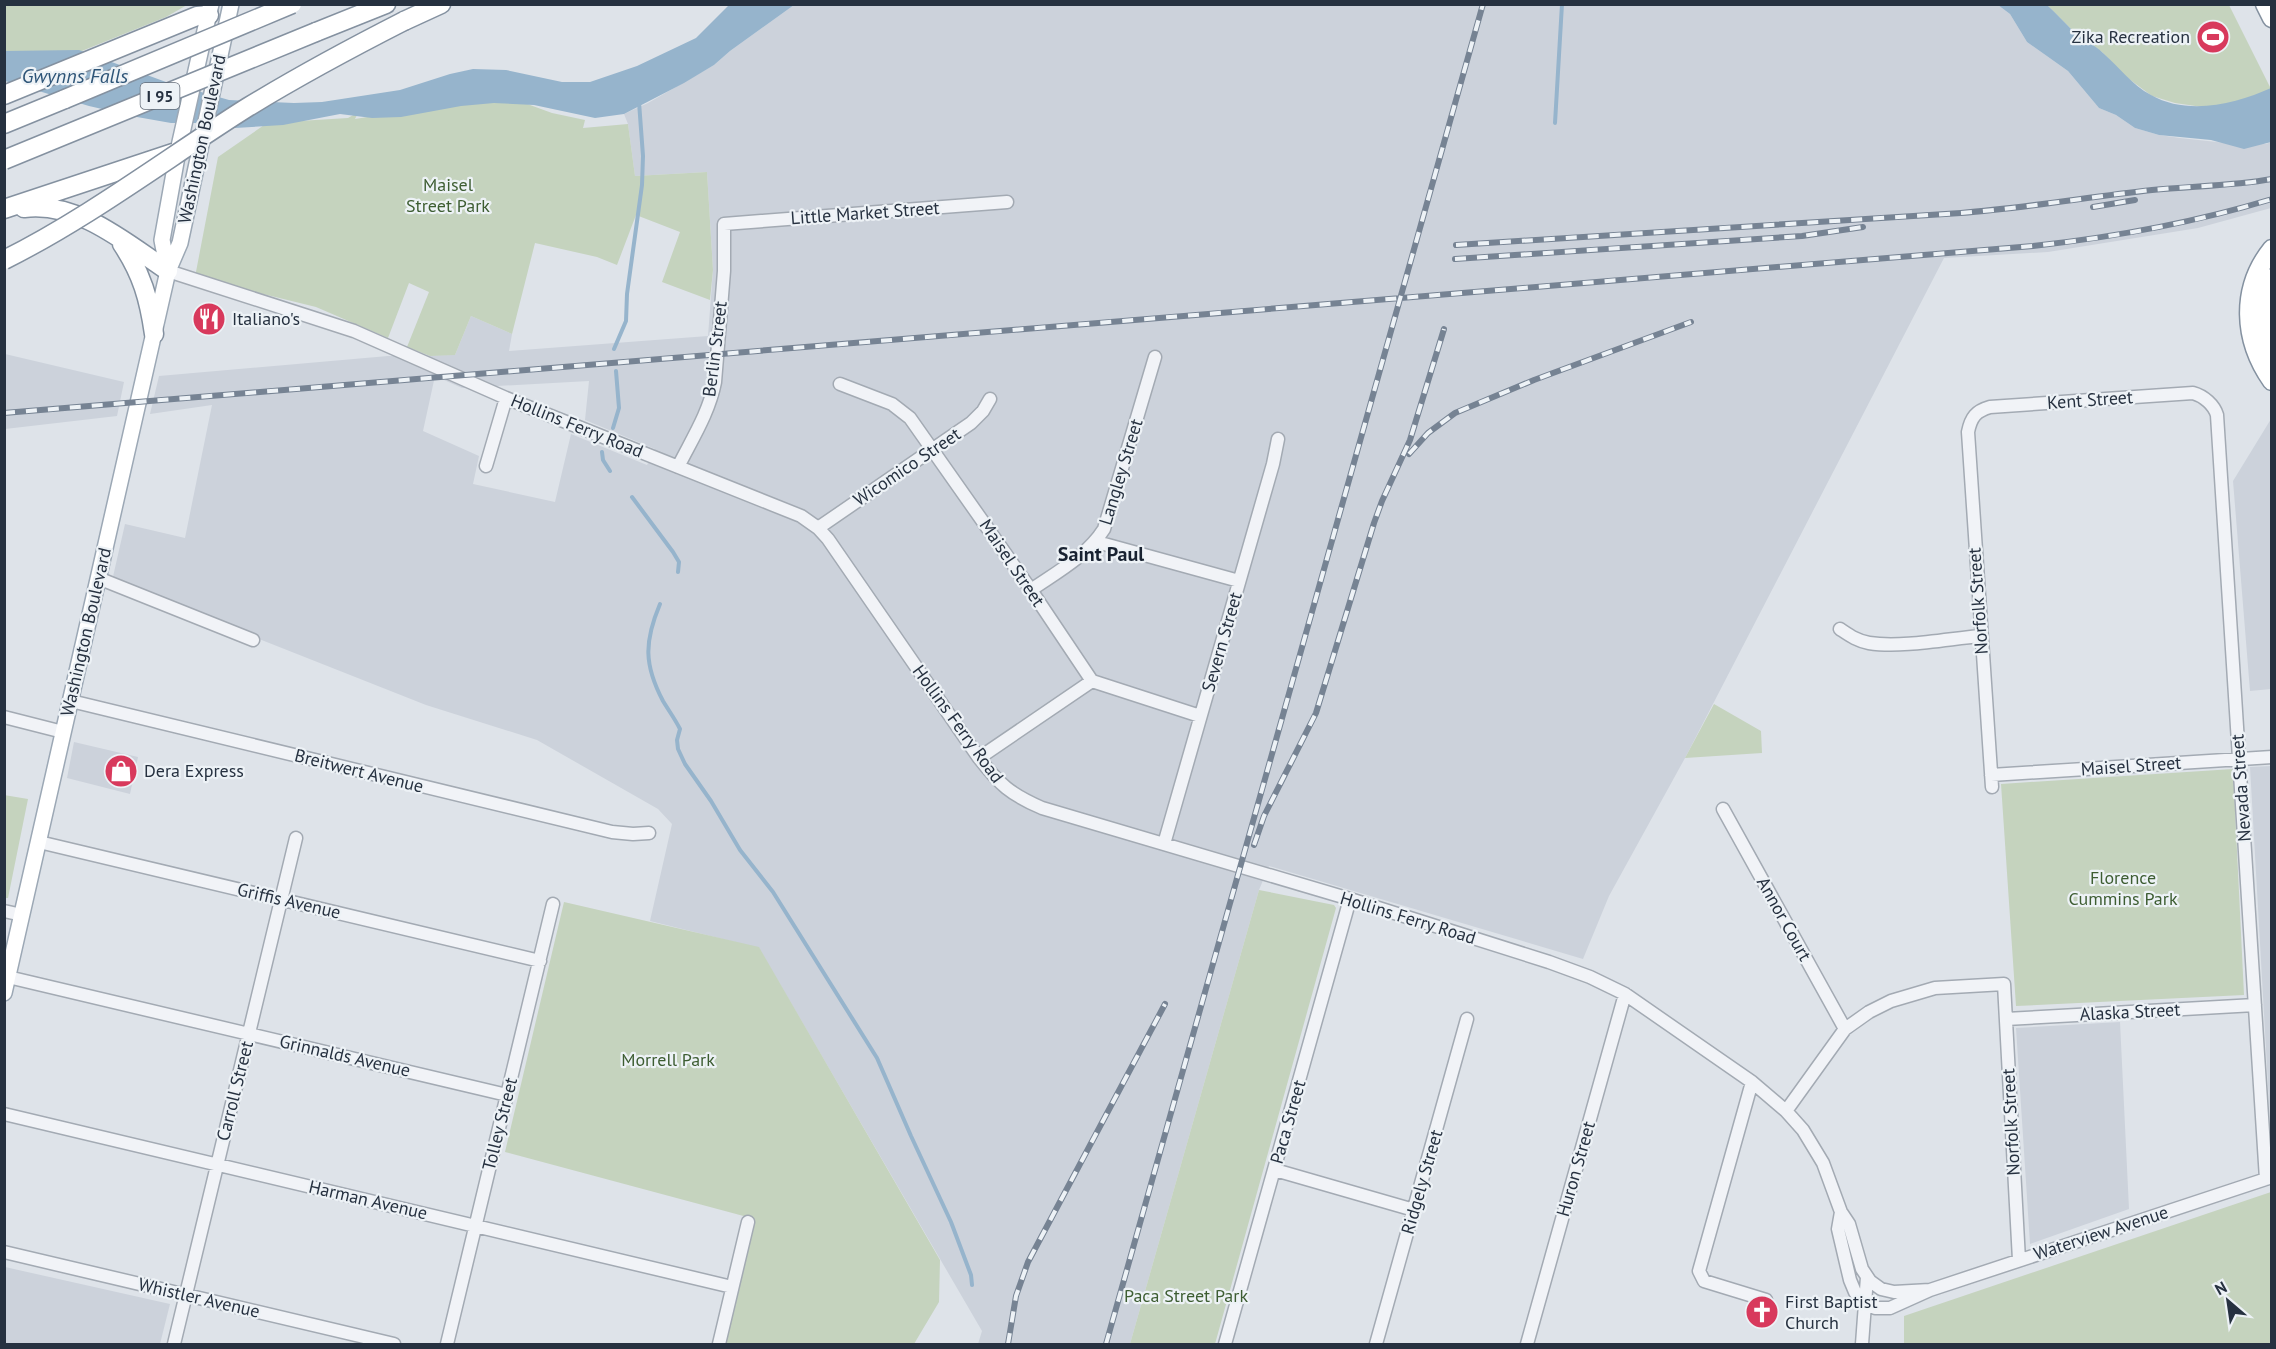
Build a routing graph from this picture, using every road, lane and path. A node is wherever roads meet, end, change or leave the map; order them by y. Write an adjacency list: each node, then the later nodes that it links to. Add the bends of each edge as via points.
1 (292, 4): 9 (highway, I 95, bridge)
2 (386, 4): 12 (highway, I 95, bridge)
3 (441, 4): 18 (highway, bridge, via 297,78 102,203)
4 (2265, 4): 7 (highway)
5 (210, 10): 6 (main road); 8 (highway); 11 (main road, Washington Boulevard)
6 (229, 10): 10 (main road, Washington Boulevard)
7 (2271, 18)
8 (4, 95)
9 (4, 124)
10 (202, 139): 11 (highway); 19 (main road, Washington Boulevard, via 180,243)
11 (179, 146): 14 (highway); 19 (main road, Washington Boulevard, via 162,240)
12 (4, 160)
13 (1007, 202): 15 (street, Little Market Street)
14 (4, 210): 16 (highway, via 56,210 83,217)
15 (724, 224): 33 (street, Berlin Street, via 724,272 712,398)
16 (118, 238): 19 (highway); 21 (highway, via 142,279)
17 (2271, 249): 24 (highway, via 2255,276 2248,309 2252,345)
18 (4, 260)
19 (168, 271): 21 (main road, Washington Boulevard); 26 (street, Hollins Ferry Road, via 354,331)
20 (2271, 278): 22 (highway, via 2265,293 2263,320)
21 (154, 334): 36 (main road, Washington Boulevard)
22 (2271, 355)
23 (1155, 357): 35 (street, Langley Street, via 1110,514)
24 (2271, 381)
25 (840, 384): 31 (street, Maisel Street, via 903,410)
26 (506, 398): 32 (street); 33 (street, Hollins Ferry Road)
27 (990, 399): 31 (street, Wicomico Street, via 971,423)
28 (2207, 401): 29 (street, Kent Street, via 2193,393 1990,407); 49 (street, Nevada Street, via 2217,415)
29 (1974, 416): 40 (street, Norfolk Street, via 1968,432)
30 (1278, 439): 37 (street, Severn Street)
31 (934, 450): 34 (street, Wicomico Street); 38 (street, Maisel Street)
32 (486, 465)
33 (678, 467): 34 (street, Hollins Ferry Road, via 801,516)
34 (818, 528): 48 (street, Hollins Ferry Road)
35 (1096, 542): 37 (street); 38 (street, Langley Street)
36 (98, 579): 41 (street); 43 (main road, Washington Boulevard)
37 (1239, 581): 44 (street, Severn Street)
38 (1031, 590): 42 (street, Maisel Street)
39 (1840, 629): 40 (street, via 1860,640 1884,644)
40 (1980, 636): 50 (street, Norfolk Street)
41 (253, 640)
42 (1092, 681): 44 (street); 48 (street)
43 (70, 701): 46 (main road, Washington Boulevard); 52 (street, Breitwert Avenue, via 612,831)
44 (1200, 716): 55 (street, Severn Street)
45 (4, 717): 46 (street)
46 (63, 732): 54 (main road, Washington Boulevard)
47 (2271, 757): 49 (street, Maisel Street)
48 (980, 758): 55 (street, Hollins Ferry Road, via 997,781 1023,800)
49 (2239, 759): 50 (street, Maisel Street); 65 (street, Nevada Street)
50 (1991, 781)
51 (1723, 809): 68 (street, Annor Court)
52 (649, 833)
53 (296, 838): 56 (street, Carroll Street)
54 (39, 842): 56 (street, Griffis Avenue); 60 (main road, Washington Boulevard)
55 (1164, 844): 57 (street, Hollins Ferry Road)
56 (281, 899): 61 (street, Griffis Avenue); 69 (street, Carroll Street)
57 (1350, 899): 64 (street, Hollins Ferry Road, via 1590,976); 75 (street, Paca Street)
58 (554, 904): 61 (street, Tolley Street)
59 (4, 911): 60 (street)
60 (22, 915): 62 (main road, Washington Boulevard)
61 (540, 961): 71 (street, Tolley Street)
62 (8, 977): 63 (main road, Washington Boulevard); 69 (street, Grinnalds Avenue)
63 (4, 993)
64 (1625, 994): 70 (street, Hollins Ferry Road); 95 (street, Huron Street)
65 (2255, 1005): 67 (street, Alaska Street); 76 (street, Nevada Street)
66 (1467, 1019): 77 (street, Ridgely Street)
67 (2006, 1019): 68 (street, Norfolk Street, via 2004,984 1953,986 1914,992 1869,1012); 82 (street, Norfolk Street)
68 (1845, 1029): 72 (street)
69 (249, 1034): 71 (street, Grinnalds Avenue); 74 (street, Carroll Street)
70 (1752, 1082): 72 (street, Hollins Ferry Road); 87 (street, via 1700,1264 1700,1276 1704,1281)
71 (507, 1095): 80 (street, Tolley Street)
72 (1786, 1111): 78 (street, Hollins Ferry Road, via 1819,1153)
73 (4, 1114): 74 (street, Harman Avenue)
74 (218, 1164): 80 (street, Harman Avenue); 86 (street, Carroll Street)
75 (1275, 1170): 77 (street); 93 (street, Paca Street)
76 (2269, 1178): 82 (street, Waterview Avenue)
77 (1414, 1210): 94 (street, Ridgely Street)
78 (1841, 1212): 83 (street, Hollins Ferry Road); 88 (street, Hollins Ferry Road, via 1838,1228 1850,1280)
79 (748, 1222): 84 (street)
80 (476, 1226): 84 (street, Harman Avenue); 91 (street, Tolley Street)
81 (4, 1252): 86 (street, Whistler Avenue)
82 (2019, 1260): 85 (street, Waterview Avenue)
83 (1870, 1280): 85 (street, Waterview Avenue, via 1881,1289 1894,1292); 88 (street, Hollins Ferry Road)
84 (732, 1287): 92 (street)
85 (1930, 1290): 88 (street, Waterview Avenue, via 1890,1308)
86 (186, 1295): 89 (street, Carroll Street); 90 (street, Whistler Avenue)
87 (1766, 1300)
88 (1865, 1303): 96 (street, Hollins Ferry Road)
89 (174, 1344)
90 (394, 1344)
91 (447, 1344)
92 (718, 1344)
93 (1225, 1344)
94 (1376, 1344)
95 (1527, 1344)
96 (1862, 1344)

